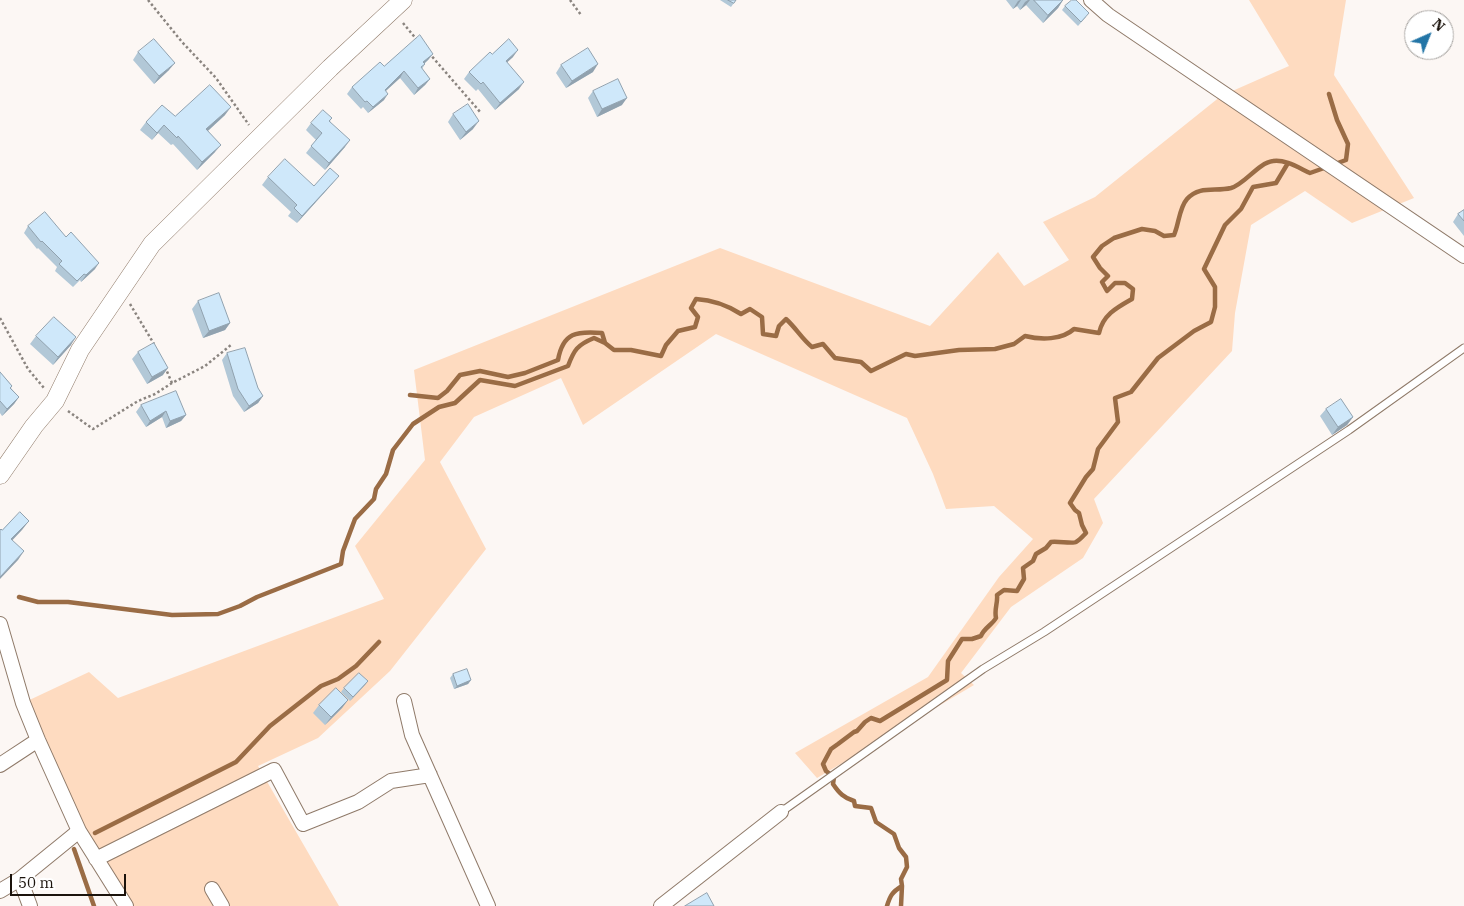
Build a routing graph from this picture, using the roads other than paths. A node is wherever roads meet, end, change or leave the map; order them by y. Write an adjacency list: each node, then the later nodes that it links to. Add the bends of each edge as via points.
1 (1092, 0): 3 (street, via 1108,15)
2 (398, 5): 5 (street, via 152,244 80,350 55,401)
3 (1464, 256)
4 (1464, 348): 11 (lane, via 1349,430 984,669)
5 (0, 475)
6 (0, 624): 8 (street)
7 (404, 701): 10 (street, via 412,735)
8 (38, 740): 9 (street); 12 (street)
9 (0, 765)
10 (430, 776): 13 (street, via 391,781 358,802 303,824 274,770); 20 (street)
11 (781, 812): 21 (street)
12 (79, 831): 13 (street); 14 (street)
13 (96, 859): 18 (street)
14 (20, 879): 16 (street); 17 (street)
15 (212, 888): 19 (street)
16 (0, 891)
17 (30, 906)
18 (126, 906)
19 (222, 906)
20 (488, 906)
21 (661, 906)

